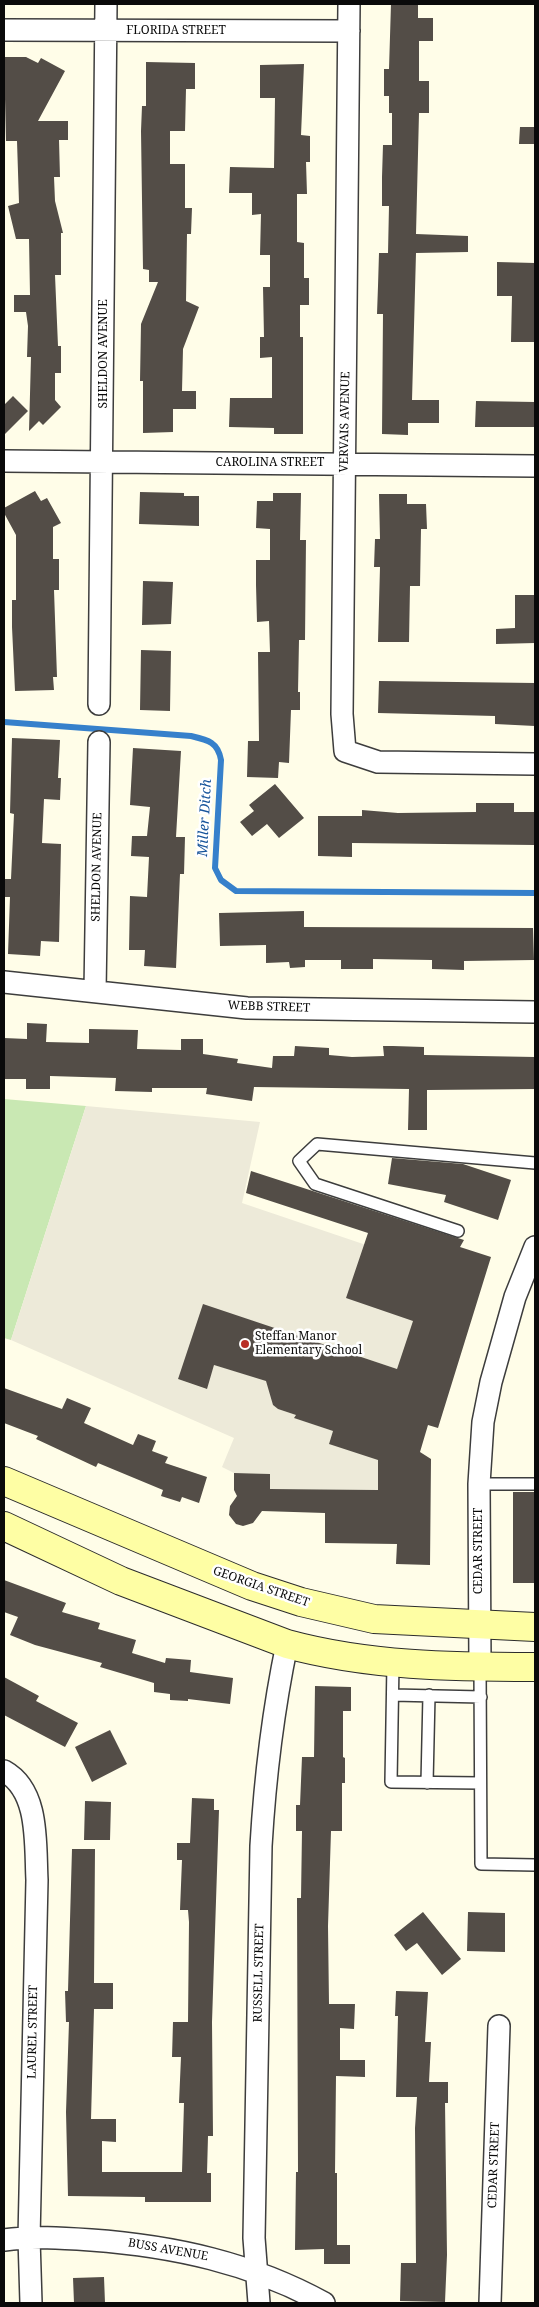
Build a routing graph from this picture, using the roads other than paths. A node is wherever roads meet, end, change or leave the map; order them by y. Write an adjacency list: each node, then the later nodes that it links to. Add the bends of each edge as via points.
1 (106, 4): 4 (street, SHELDON AVENUE)
2 (349, 4): 5 (street, VERVAIS AVENUE)
3 (4, 30): 4 (street, FLORIDA STREET)
4 (105, 30): 5 (street, FLORIDA STREET); 7 (street, SHELDON AVENUE)
5 (349, 31): 8 (street, VERVAIS AVENUE)
6 (4, 461): 7 (street, CAROLINA STREET)
7 (103, 462): 8 (street, CAROLINA STREET); 10 (street, SHELDON AVENUE)
8 (344, 464): 9 (street, CAROLINA STREET); 12 (street, VERVAIS AVENUE, via 342,714 345,751 378,762)
9 (535, 466)
10 (100, 704)
11 (100, 742): 14 (street, SHELDON AVENUE)
12 (535, 764)
13 (4, 982): 14 (street, WEBB STREET)
14 (95, 992): 15 (street, WEBB STREET, via 247,1008)
15 (535, 1012)
16 (535, 1163): 17 (lane, via 317,1144 299,1161 315,1184)
17 (458, 1231)
18 (535, 1247): 20 (street, CEDAR STREET, via 515,1296 491,1382 483,1422)
19 (4, 1481): 23 (main road, GEORGIA STREET, via 225,1576 300,1602 374,1619)
20 (479, 1484): 21 (lane); 23 (street, CEDAR STREET)
21 (535, 1484)
22 (4, 1526): 25 (main road, via 121,1581)
23 (480, 1625): 24 (main road, GEORGIA STREET); 27 (street, CEDAR STREET)
24 (535, 1627)
25 (287, 1644): 26 (main road); 39 (street, RUSSELL STREET, via 277,1691 264,1790 261,1846 254,2238)
26 (393, 1663): 27 (main road); 29 (lane)
27 (480, 1667): 28 (main road); 31 (lane, CEDAR STREET)
28 (535, 1667)
29 (393, 1695): 30 (lane); 33 (lane, via 391,1782)
30 (428, 1695): 31 (lane); 33 (lane)
31 (481, 1697): 34 (lane, CEDAR STREET)
32 (4, 1771): 37 (street, LAUREL STREET, via 20,1782 34,1823 36,1880)
33 (428, 1783): 34 (lane)
34 (480, 1783): 35 (lane, CEDAR STREET, via 481,1864)
35 (535, 1865)
36 (498, 2026): 43 (street, CEDAR STREET)
37 (29, 2238): 38 (street, BUSS AVENUE); 39 (street, BUSS AVENUE, via 143,2244 223,2260); 40 (street, LAUREL STREET)
38 (4, 2240)
39 (258, 2274): 41 (street, RUSSELL STREET); 42 (street, BUSS AVENUE)
40 (31, 2303)
41 (260, 2303)
42 (324, 2303)
43 (490, 2303)

